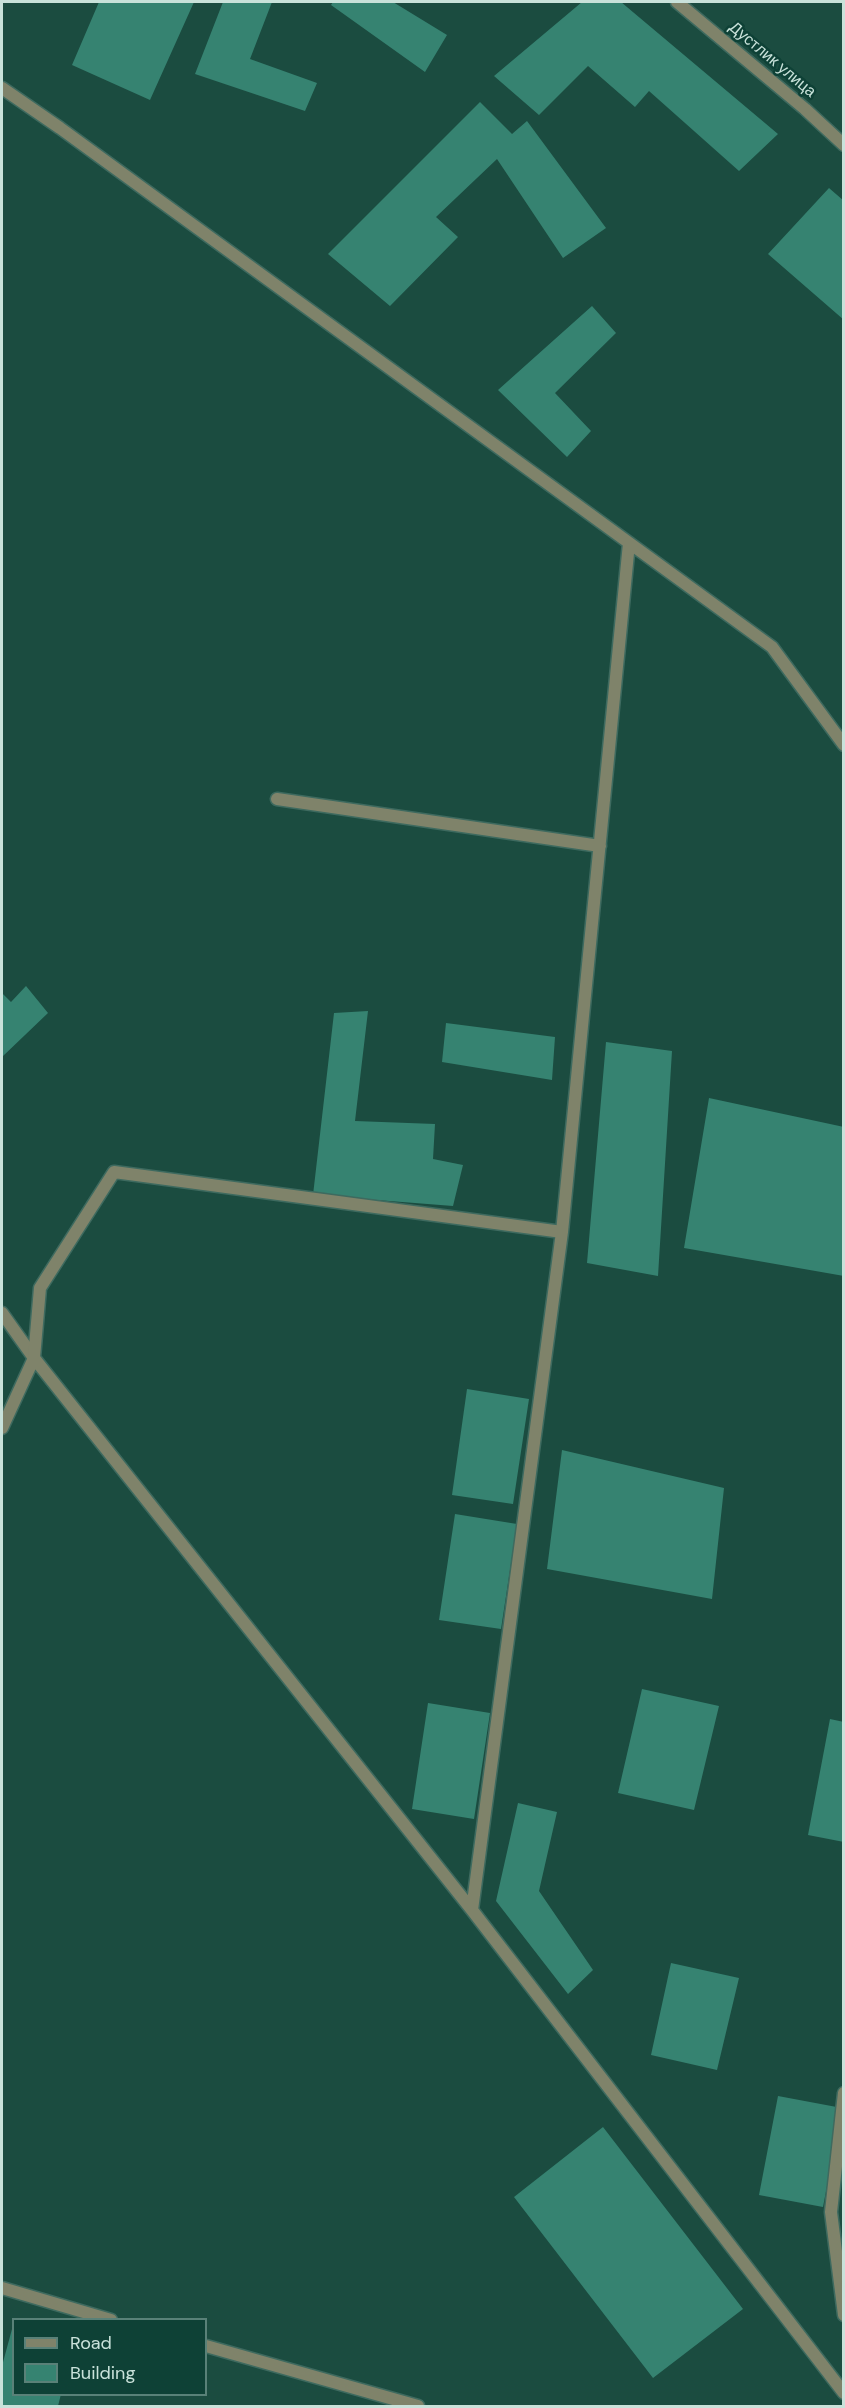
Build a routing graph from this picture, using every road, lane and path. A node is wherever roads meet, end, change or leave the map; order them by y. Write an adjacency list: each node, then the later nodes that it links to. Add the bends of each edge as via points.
1 (677, 2): 3 (street, Дустлик улица)
2 (2, 88): 4 (street)
3 (843, 145)
4 (629, 543): 5 (street, via 772,647); 7 (street)
5 (843, 745)
6 (277, 800): 7 (street)
7 (600, 846): 8 (street)
8 (562, 1232): 10 (street, via 114,1172 40,1288); 12 (street)
9 (2, 1313): 10 (street)
10 (34, 1358): 11 (street); 12 (street)
11 (2, 1428)
12 (472, 1910): 18 (street)
13 (843, 2093): 15 (street, via 831,2212)
14 (2, 2288): 16 (street)
15 (843, 2315)
16 (107, 2318)
17 (207, 2346): 19 (street)
18 (843, 2393)
19 (418, 2406)

